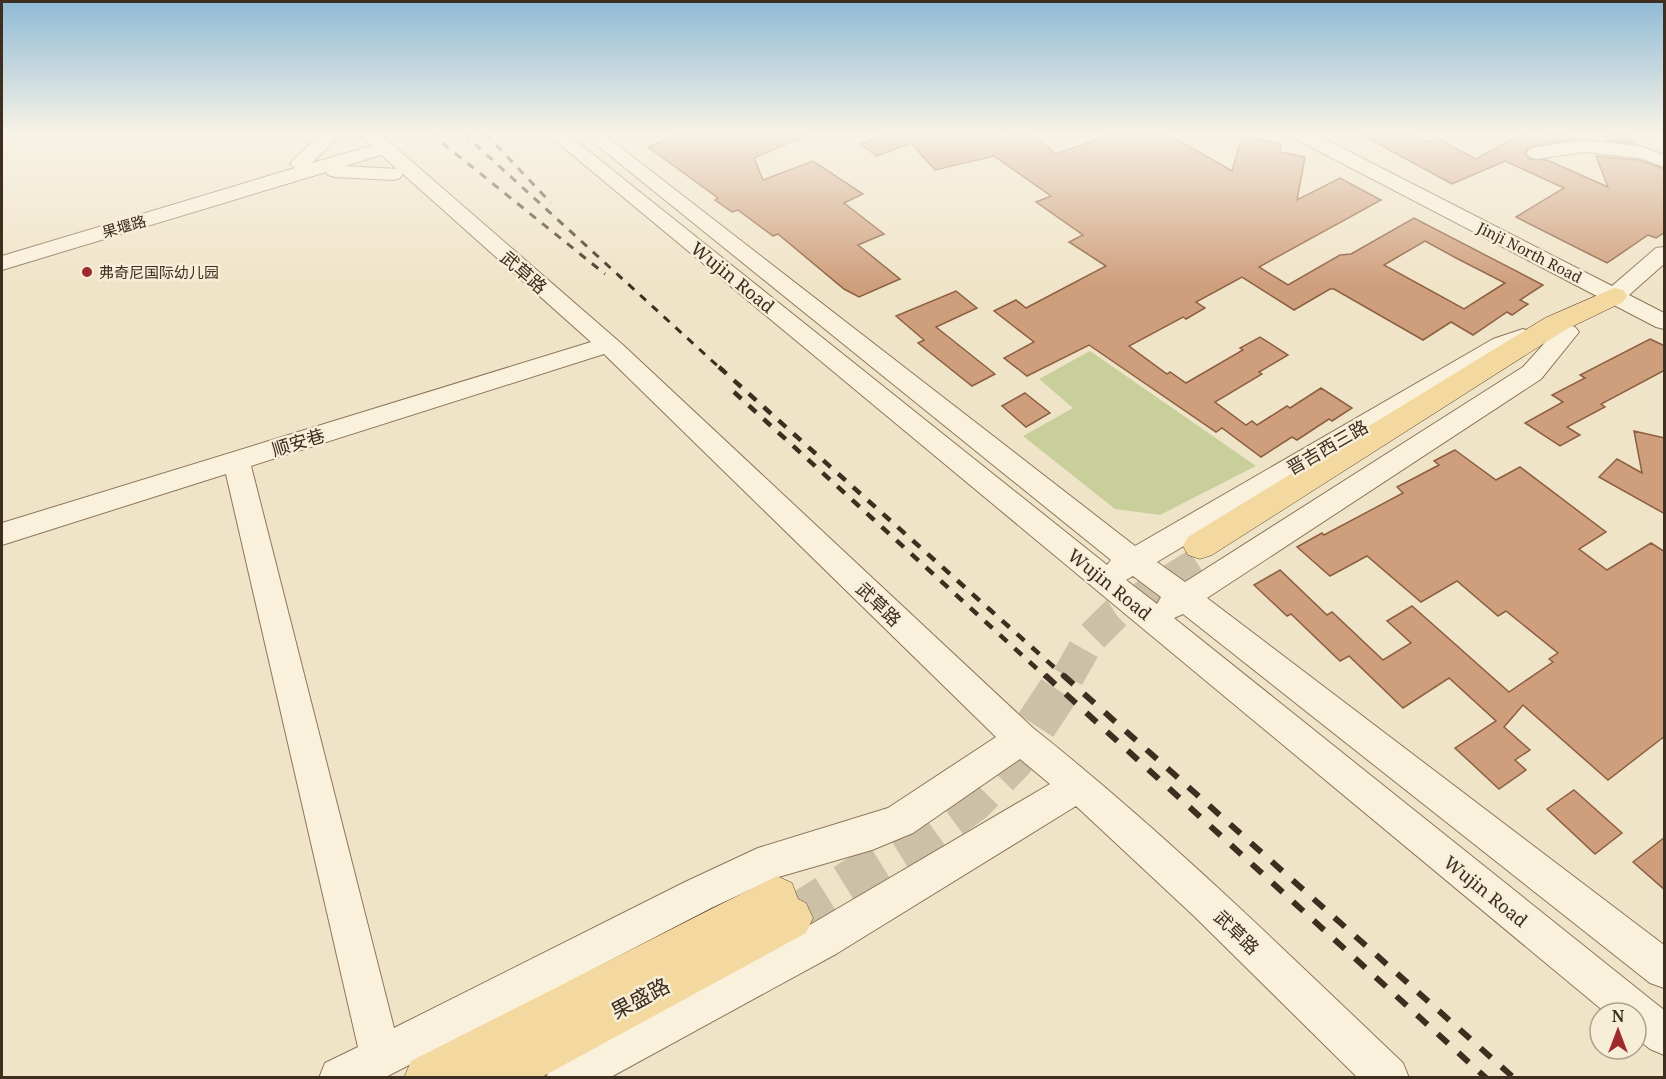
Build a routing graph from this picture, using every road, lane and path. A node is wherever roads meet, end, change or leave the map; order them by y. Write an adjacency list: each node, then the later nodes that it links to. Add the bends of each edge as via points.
1 (249, 183): 8 (street, 果堰路)
2 (255, 183): 10 (street, 果堰路)
3 (412, 183): 14 (street, 武草路)
4 (415, 183): 22 (street, 武草路, via 615,351)
5 (617, 183): 19 (street, Wujin Road)
6 (655, 183): 18 (street, Wujin Road)
7 (1396, 183): 11 (street, Jinji North Road)
8 (2, 251)
9 (1665, 253): 11 (street)
10 (2, 262)
11 (1614, 296): 12 (street, Jinji North Road); 13 (main road, 晋吉西三路, via 1611,308)
12 (1665, 322)
13 (1561, 328): 17 (main road, 晋吉西三路); 18 (street, 晋吉西三路, via 1502,345); 20 (street, 晋吉西三路, via 1532,373)
14 (595, 349): 15 (street, 顺安巷); 22 (street, 武草路)
15 (236, 461): 16 (street, 顺安巷); 26 (street)
16 (2, 534)
17 (1205, 551)
18 (1133, 561): 19 (street, 晋吉西三路); 20 (street, Wujin Road)
19 (1104, 579): 21 (street, Wujin Road)
20 (1185, 598): 21 (street, 晋吉西三路); 24 (street, Wujin Road)
21 (1151, 618): 25 (street, Wujin Road)
22 (1014, 743): 23 (street, 武草路); 26 (street, via 900,820 771,861)
23 (1071, 788): 30 (street, via 822,940); 31 (street, 武草路); 32 (street, 武草路, via 1139,839)
24 (1665, 969)
25 (1665, 1035)
26 (381, 1056): 27 (street)
27 (340, 1077)
28 (428, 1077): 29 (main road, 果盛路, via 784,908)
29 (490, 1077)
30 (567, 1077)
31 (1360, 1077)
32 (1388, 1077)

